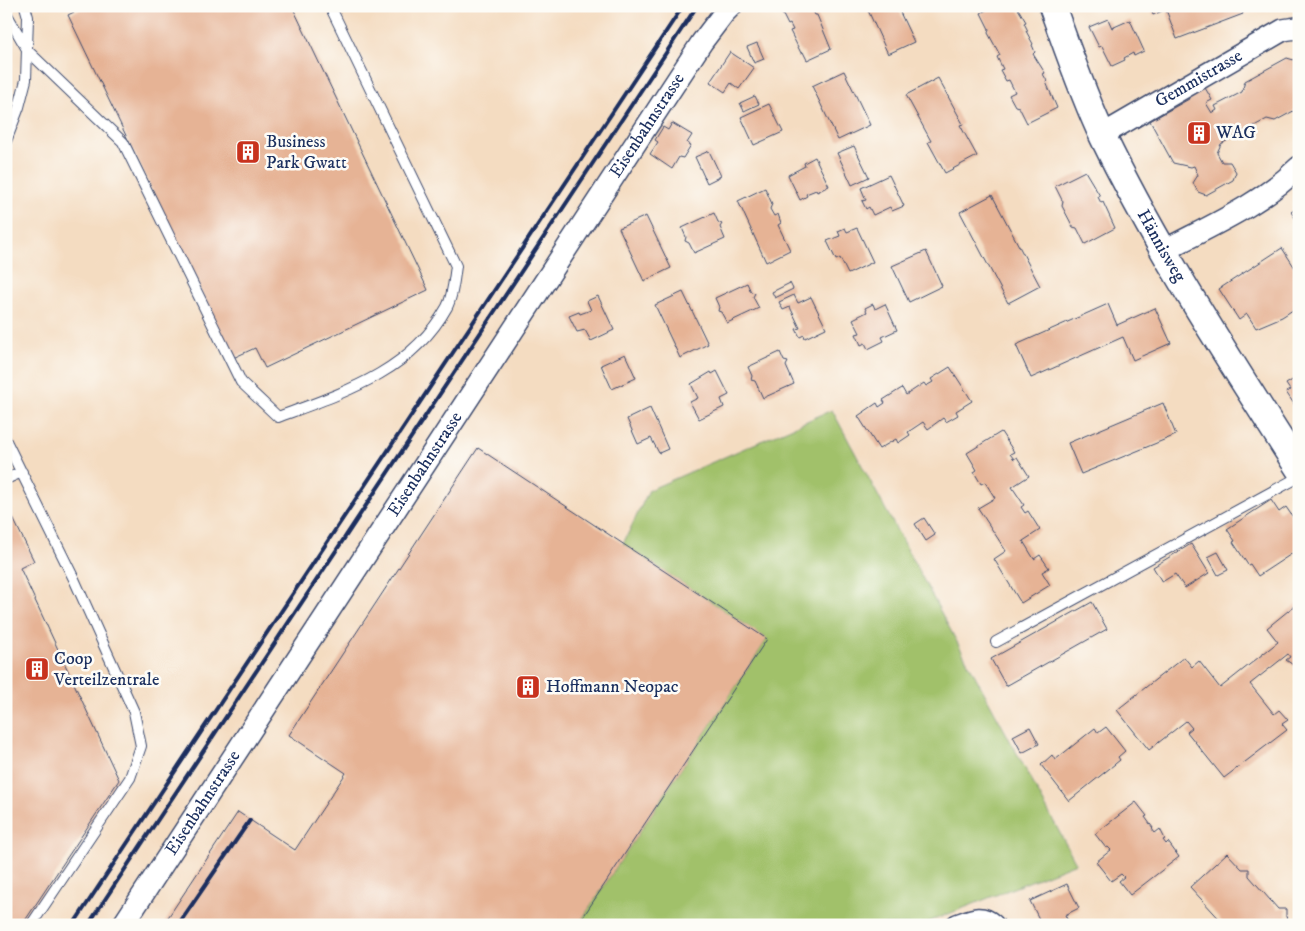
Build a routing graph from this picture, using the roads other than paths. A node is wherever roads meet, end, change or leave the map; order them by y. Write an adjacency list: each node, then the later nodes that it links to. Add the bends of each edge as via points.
1 (25, 6): 7 (lane)
2 (330, 6): 7 (lane, via 456,266 448,306 424,341 386,371 278,417 241,382 124,142)
3 (731, 6): 19 (street, Eisenbahnstrasse, via 702,42)
4 (1052, 6): 8 (street, Hännisweg)
5 (6, 13): 7 (lane)
6 (1299, 29): 8 (street, Gemmistrasse, via 1283,30)
7 (28, 51): 9 (lane, via 20,107)
8 (1102, 135): 11 (street, Hännisweg)
9 (6, 141)
10 (1299, 167): 11 (street, via 1260,198)
11 (1163, 251): 13 (street, Hännisweg)
12 (6, 441): 14 (lane)
13 (1299, 469)
14 (22, 472): 16 (lane); 18 (lane, via 134,712 142,746 130,778)
15 (1299, 478): 17 (lane)
16 (6, 480)
17 (996, 642)
18 (31, 925)
19 (123, 925)
20 (957, 925): 21 (street, via 975,919 987,920)
21 (993, 925)

